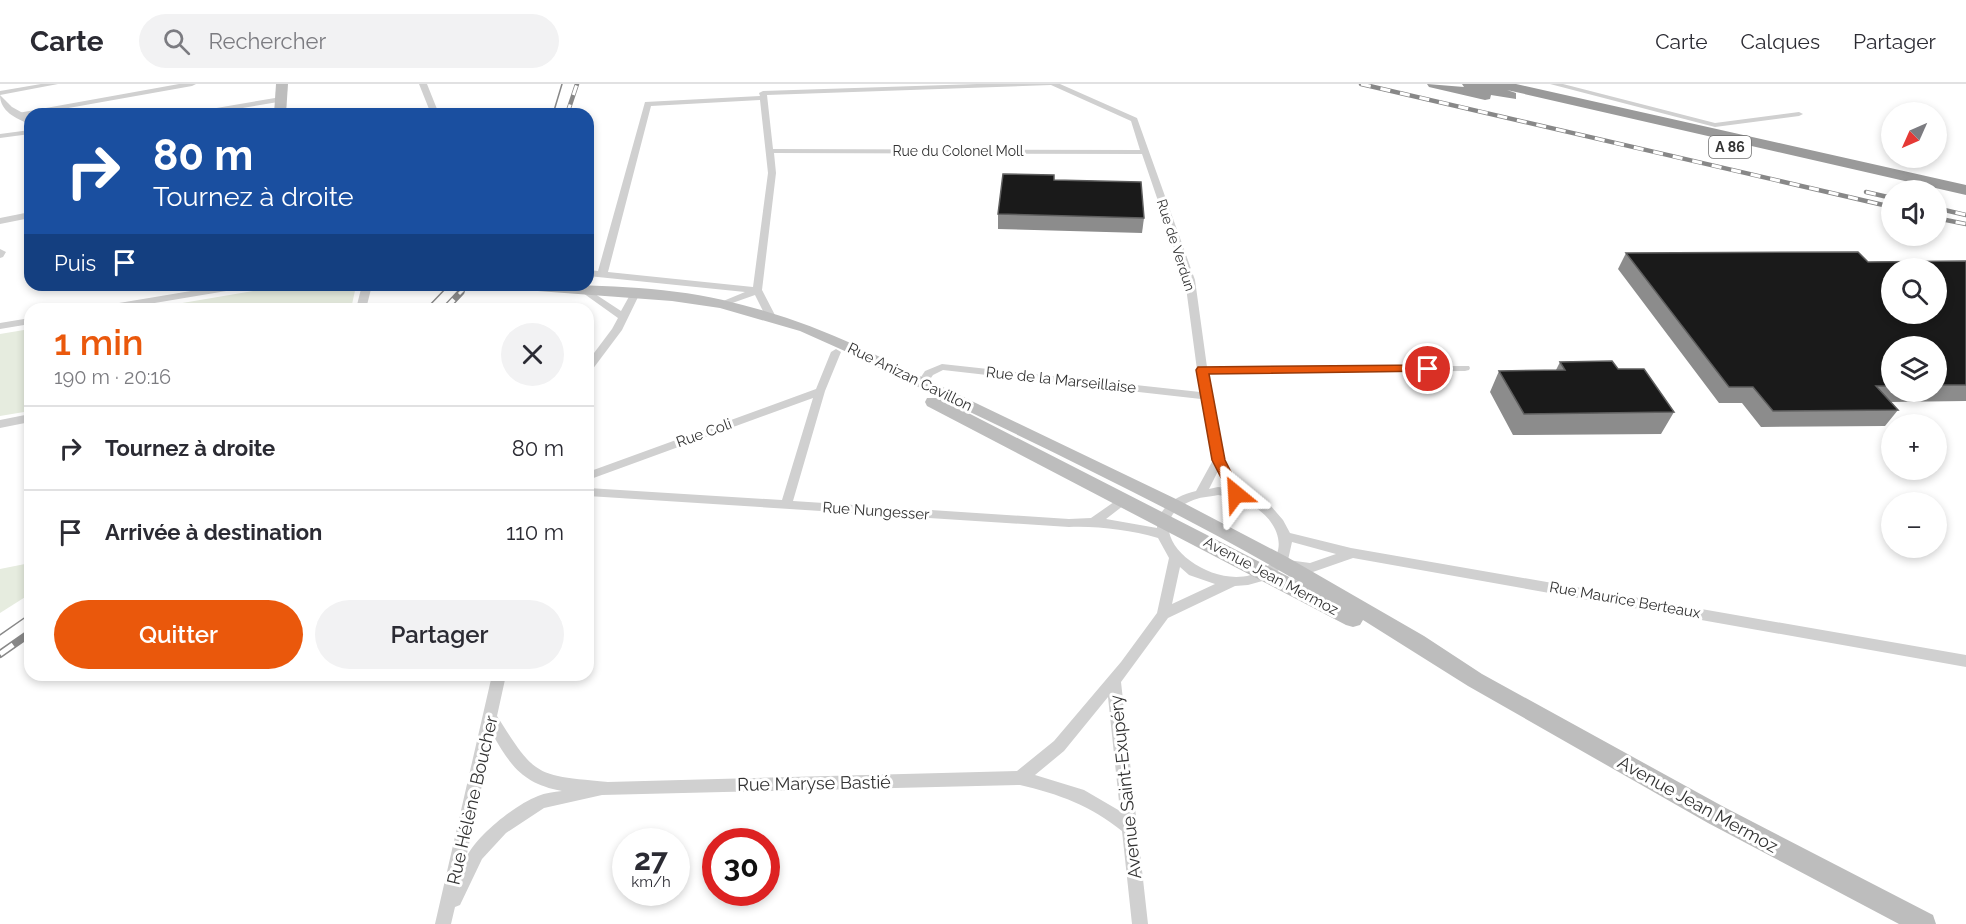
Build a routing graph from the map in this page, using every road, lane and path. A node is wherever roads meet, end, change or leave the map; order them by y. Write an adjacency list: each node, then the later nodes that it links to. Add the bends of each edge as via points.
1 (54, 84): 12 (street)
2 (192, 84): 17 (street)
3 (282, 84): 15 (main road)
4 (423, 84): 20 (street)
5 (1048, 84): 13 (street)
6 (1054, 84): 29 (street, Rue de Verdun, via 1134,120)
7 (1434, 84): 16 (highway, via 1530,106)
8 (1469, 84): 11 (highway, A 86)
9 (1536, 84): 24 (highway)
10 (1554, 84): 22 (street, via 1715,125)
11 (1495, 86): 16 (highway, A 86); 24 (highway, A 86)
12 (0, 93)
13 (763, 96): 28 (street); 37 (street, via 648,104)
14 (0, 98): 23 (street)
15 (281, 99): 18 (street); 19 (main road)
16 (1539, 104): 30 (highway, A 86)
17 (57, 108)
18 (228, 108)
19 (280, 108)
20 (432, 108)
21 (24, 114): 23 (street)
22 (1799, 114)
23 (18, 115): 25 (street)
24 (1639, 116): 31 (highway, A 86)
25 (24, 118)
26 (24, 133): 27 (street)
27 (0, 136)
28 (770, 151): 29 (street, Rue du Colonel Moll); 38 (street, via 772,173)
29 (1145, 152): 51 (street, Rue de Verdun, via 1190,280)
30 (1881, 181)
31 (1966, 190)
32 (1947, 196): 33 (highway)
33 (1966, 200)
34 (24, 216): 35 (street)
35 (0, 220)
36 (594, 273): 37 (street)
37 (602, 274): 38 (street)
38 (757, 290): 43 (street); 44 (street)
39 (208, 291): 42 (street)
40 (586, 291): 41 (main road, Rue Anizan Cavillon); 45 (street)
41 (634, 295): 43 (main road, Rue Anizan Cavillon); 45 (street); 48 (main road, Rue Anizan Cavillon, via 765,325)
42 (137, 303)
43 (721, 304): 44 (main road, Rue Anizan Cavillon)
44 (771, 317): 52 (main road, Rue Anizan Cavillon, via 843,345)
45 (624, 318): 49 (street)
46 (24, 322): 47 (street)
47 (0, 326)
48 (836, 352): 53 (street); 62 (main road, Rue Anizan Cavillon)
49 (594, 360)
50 (1465, 368): 51 (street)
51 (1202, 370): 54 (street, Rue de Verdun)
52 (922, 383): 54 (street, Rue de la Marseillaise, via 929,373 942,367); 64 (main road, Rue Anizan Cavillon)
53 (820, 391): 58 (street, Rue Coli); 63 (street)
54 (1206, 396): 57 (street, Rue de Verdun)
55 (24, 419): 56 (street)
56 (0, 424)
57 (1219, 460): 60 (street); 61 (street, Rue de Verdun)
58 (594, 474)
59 (594, 492): 63 (street, Rue Nungesser)
60 (1201, 492): 61 (street); 64 (street, via 1185,497)
61 (1236, 494): 66 (street, via 1268,510)
62 (1124, 499): 64 (main road, Rue Anizan Cavillon); 65 (street)
63 (786, 506): 65 (street, Rue Nungesser, via 1069,524)
64 (1166, 519): 65 (street, Rue Nungesser, via 1132,525); 68 (street, via 1166,546); 69 (main road, Avenue Jean Mermoz)
65 (1095, 520)
66 (1285, 536): 67 (street, Rue Maurice Berteaux); 69 (street, via 1286,550)
67 (1351, 553): 69 (street, via 1310,568); 72 (street, Rue Maurice Berteaux)
68 (1175, 559): 70 (street, via 1191,571); 71 (street, Avenue Saint-Exupéry)
69 (1273, 568): 70 (street, via 1251,580); 81 (main road, Avenue Jean Mermoz, via 1410,650 1475,680 1716,815)
70 (1232, 582): 71 (street)
71 (1163, 614): 74 (street, Avenue Saint-Exupéry)
72 (1966, 661)
73 (498, 681): 75 (street, Rue Hélène Boucher)
74 (1114, 683): 76 (street, via 1059,746); 78 (street, Avenue Saint-Exupéry)
75 (491, 719): 77 (street, Rue Maryse Bastié, via 530,772 555,782); 79 (street, Rue Hélène Boucher)
76 (1020, 778): 77 (street, Rue Maryse Bastié); 78 (street, Rue Maryse Bastié, via 1076,792)
77 (609, 789): 79 (street, Rue Maryse Bastié, via 541,802 501,828 476,854)
78 (1130, 828): 80 (street, Avenue Saint-Exupéry)
79 (444, 922)
80 (1140, 924)
81 (1924, 924)

